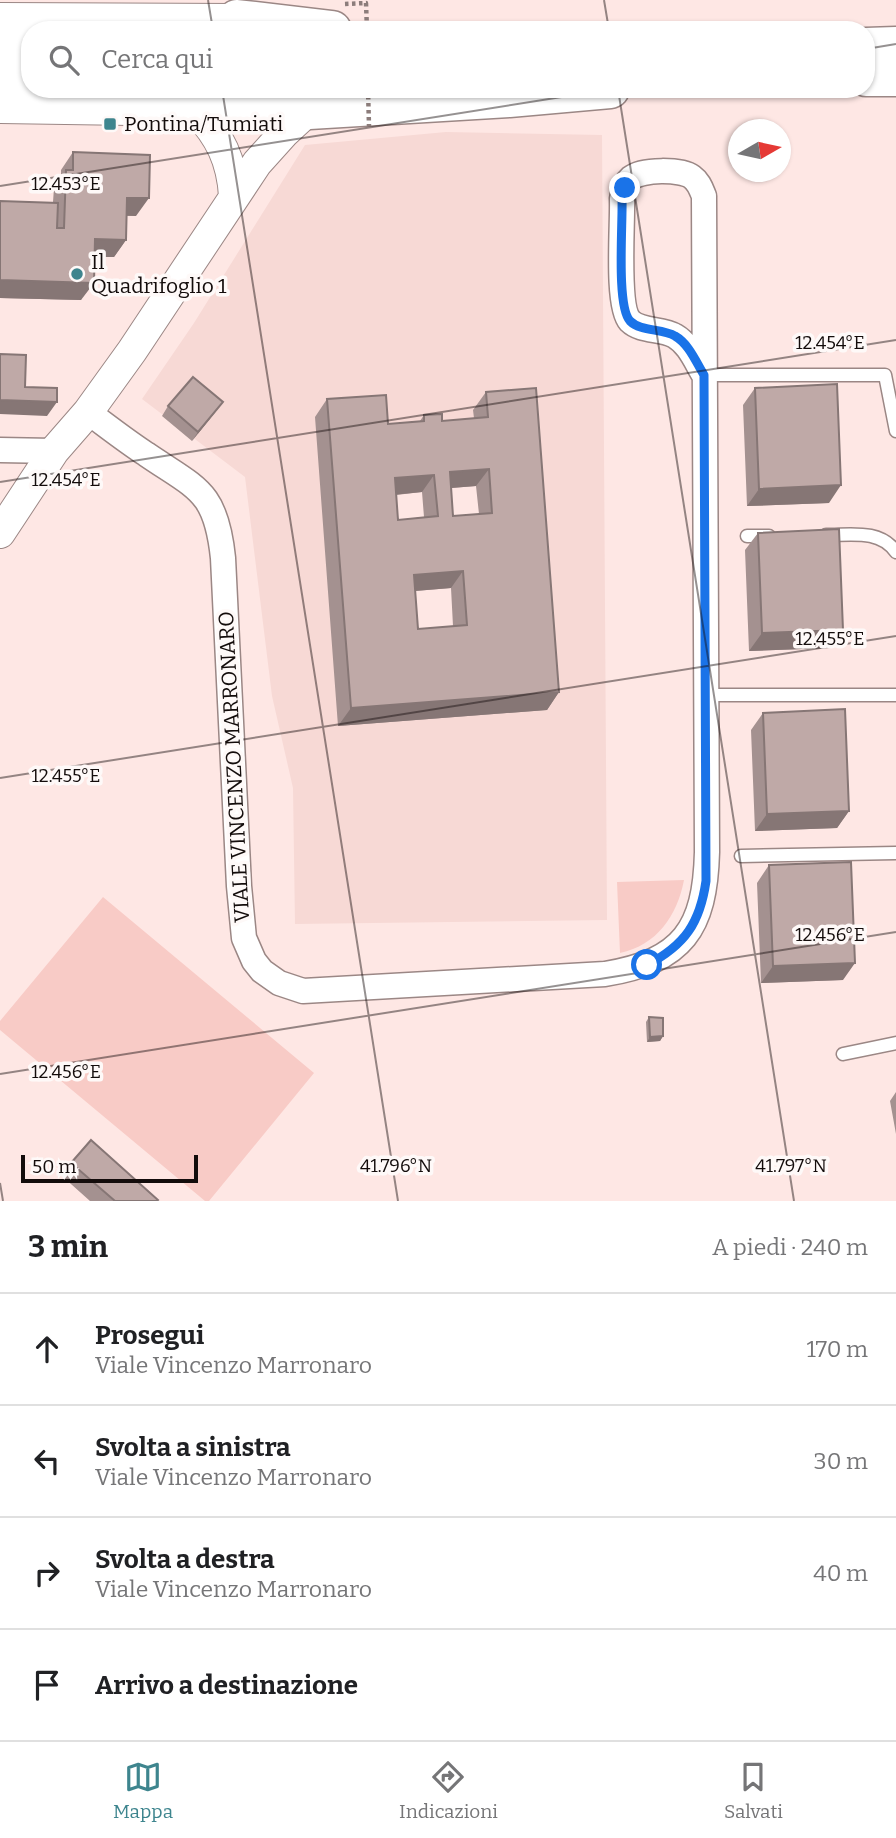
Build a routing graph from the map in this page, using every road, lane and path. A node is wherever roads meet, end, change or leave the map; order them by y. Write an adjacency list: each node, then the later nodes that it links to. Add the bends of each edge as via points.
1 (366, 3): 5 (path)
2 (238, 10): 3 (street); 4 (highway)
3 (0, 18)
4 (290, 21)
5 (367, 21)
6 (896, 46): 7 (highway)
7 (875, 47)
8 (0, 48): 9 (highway)
9 (21, 48)
10 (0, 77): 11 (highway)
11 (21, 77)
12 (875, 77): 13 (highway)
13 (896, 77)
14 (368, 98): 19 (path, bridge)
15 (509, 98): 17 (highway)
16 (0, 107): 18 (street)
17 (309, 110): 18 (street); 20 (street, via 265,153)
18 (196, 111): 20 (street, via 226,152)
19 (369, 126)
20 (234, 196): 22 (street)
21 (704, 375): 21 (street, VIALE VINCENZO MARRONARO, via 704,196 695,179 684,173 638,174 626,185 622,199 625,311 636,325 677,337); 23 (lane, via 885,375); 31 (street, VIALE VINCENZO MARRONARO)
22 (88, 412): 25 (street); 31 (street, VIALE VINCENZO MARRONARO, via 192,483 214,514 223,558 244,938 254,961 279,983 303,991 598,974 632,970 666,954 692,928 704,894 708,852)
23 (896, 431)
24 (0, 450): 25 (street)
25 (54, 452): 26 (street)
26 (0, 533)
27 (747, 536): 28 (lane)
28 (786, 536)
29 (811, 536): 30 (lane, via 876,535)
30 (896, 552)
31 (706, 695): 32 (lane)
32 (896, 695)
33 (896, 853): 34 (lane)
34 (741, 856)
35 (896, 1043): 36 (lane)
36 (843, 1054)

